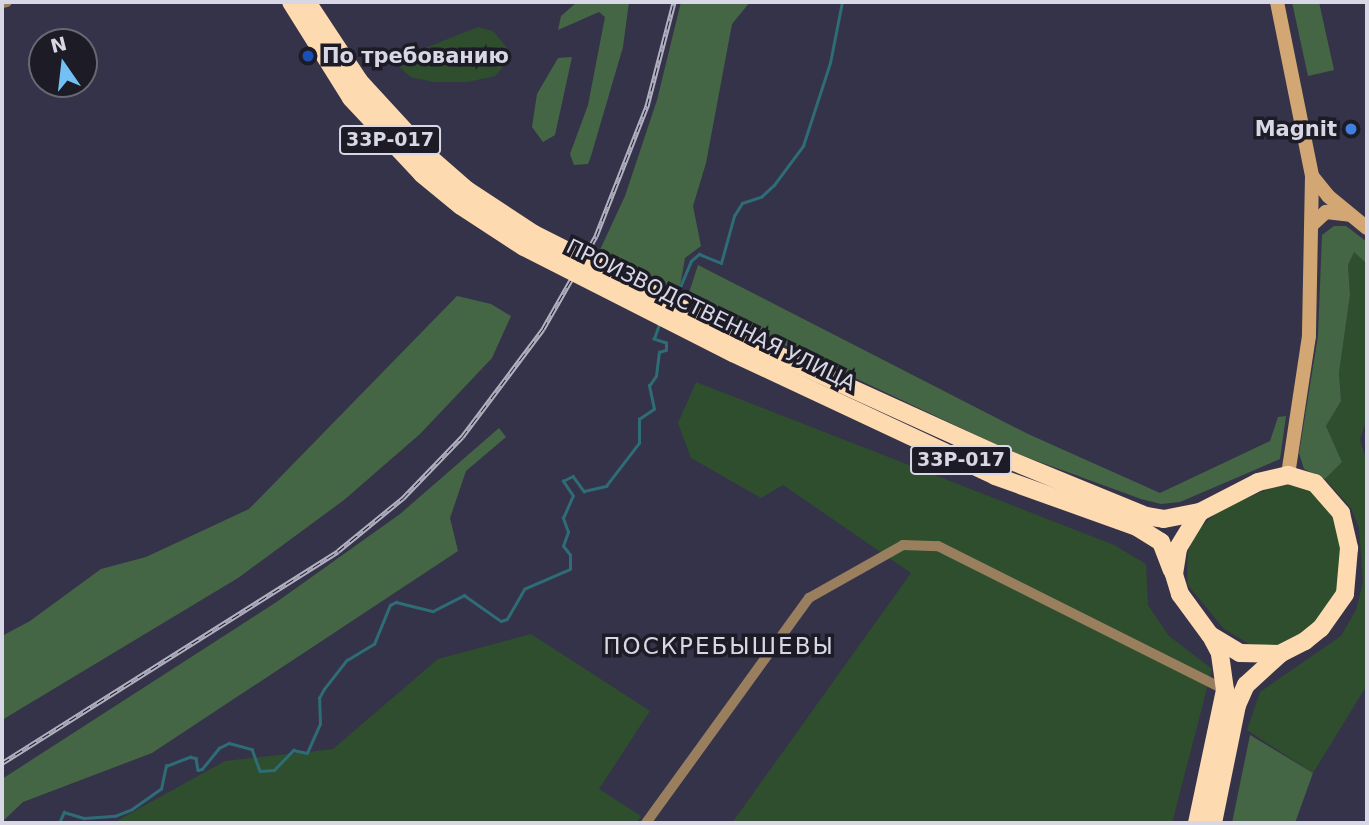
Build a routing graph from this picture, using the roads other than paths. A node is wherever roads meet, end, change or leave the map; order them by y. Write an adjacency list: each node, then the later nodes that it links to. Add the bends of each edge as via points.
1 (291, 2): 8 (highway, ПРОИЗВОДСТВЕННАЯ УЛИЦА / 33Р-017, via 351,98 422,174 461,206)
2 (307, 2): 8 (highway, ПРОИЗВОДСТВЕННАЯ УЛИЦА / 33Р-017, via 359,81 428,156)
3 (1277, 2): 4 (main road)
4 (1312, 176): 5 (main road); 6 (main road)
5 (1351, 215): 6 (main road, via 1326,212); 7 (main road)
6 (1313, 224): 10 (main road, via 1309,337)
7 (1367, 228)
8 (529, 240): 9 (highway, ПРОИЗВОДСТВЕННАЯ УЛИЦА / 33Р-017, bridge)
9 (736, 345): 11 (highway, ПРОИЗВОДСТВЕННАЯ УЛИЦА / 33Р-017, via 1146,516 1164,519); 12 (highway, ПРОИЗВОДСТВЕННАЯ УЛИЦА / 33Р-017, via 995,476 1145,530 1161,542)
10 (1287, 475): 11 (highway, 33Р-017, via 1258,482); 14 (highway, via 1315,483 1341,513 1349,571 1336,611 1321,628)
11 (1200, 512): 12 (highway, via 1178,548)
12 (1174, 574): 13 (highway, 33Р-017, via 1186,603)
13 (1210, 635): 14 (highway, 33Р-017, via 1240,653); 15 (highway, 33Р-017, via 1220,653)
14 (1280, 653): 18 (highway, via 1246,685 1237,705)
15 (1225, 690): 16 (street, via 938,546 903,545 809,598); 17 (highway, 33Р-017)
16 (646, 823)
17 (1197, 823)
18 (1213, 823)

